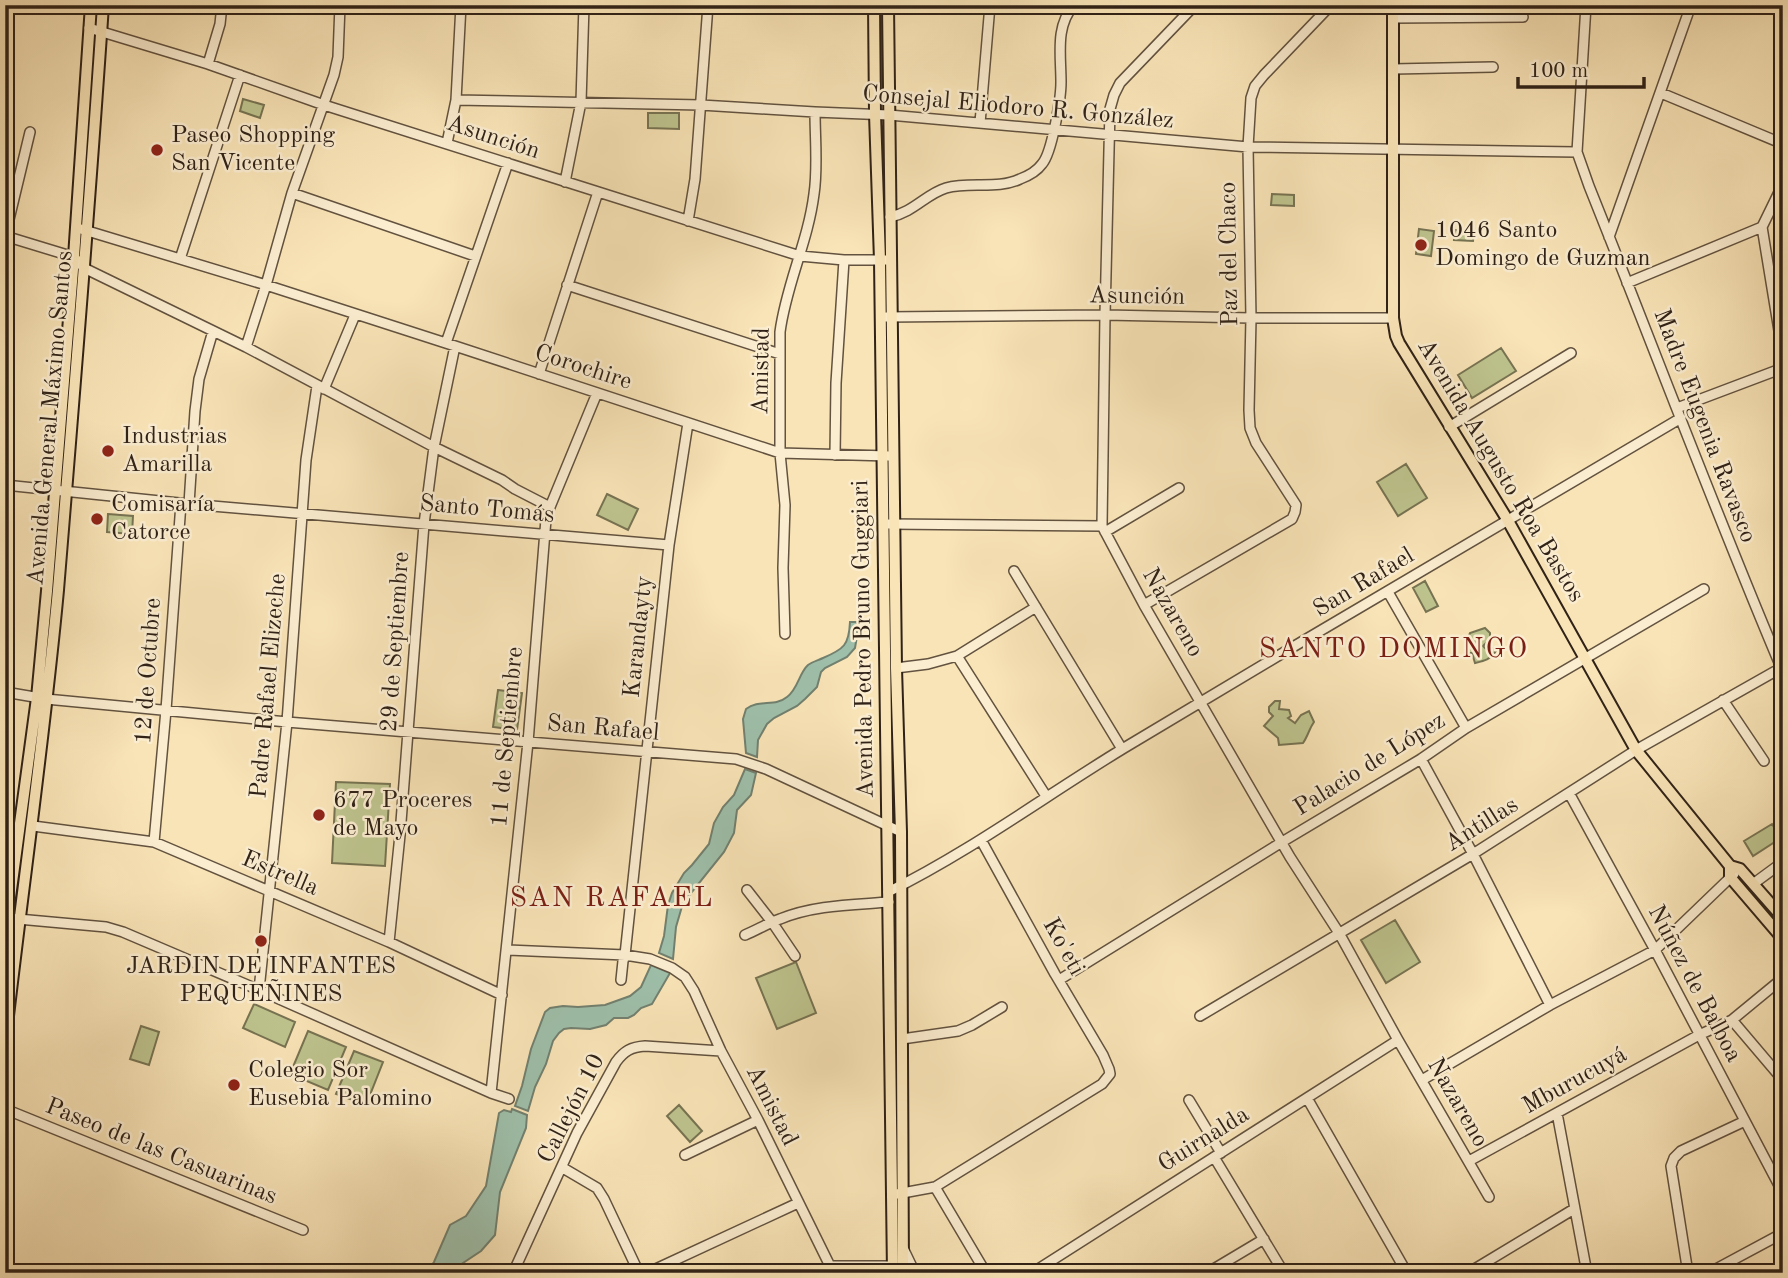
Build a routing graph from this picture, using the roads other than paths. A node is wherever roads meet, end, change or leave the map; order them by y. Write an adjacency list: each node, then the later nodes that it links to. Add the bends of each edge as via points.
1 (91, 5): 19 (main road, Avenida General Máximo Santos)
2 (103, 5): 20 (main road, Avenida General Máximo Santos)
3 (222, 5): 21 (street)
4 (340, 5): 28 (street, via 338,57)
5 (461, 5): 26 (street)
6 (584, 5): 27 (street)
7 (708, 5): 29 (street)
8 (874, 5): 31 (main road, Avenida Pedro Bruno Guggiari)
9 (888, 5): 32 (main road, Avenida Pedro Bruno Guggiari)
10 (990, 5): 33 (street)
11 (1074, 5): 34 (street, via 1063,20 1060,36 1061,86)
12 (1195, 5): 36 (street, Nazareno, via 1120,83 1110,109)
13 (1331, 5): 39 (street, Paz del Chaco, via 1255,86)
14 (1393, 5): 18 (main road, Avenida Augusto Roa Bastos)
15 (1586, 5): 41 (street)
16 (1691, 5): 25 (street)
17 (1523, 17): 18 (street)
18 (1393, 18): 23 (main road, Avenida Augusto Roa Bastos)
19 (89, 28): 20 (street, Asunción); 50 (main road, Avenida General Máximo Santos)
20 (102, 32): 21 (street, Asunción); 50 (main road, Avenida General Máximo Santos)
21 (208, 64): 24 (street, Asunción)
22 (1493, 67): 23 (street)
23 (1393, 69): 40 (main road, Avenida Augusto Roa Bastos)
24 (240, 75): 28 (street, Asunción); 56 (street)
25 (1661, 93): 38 (street); 52 (street)
26 (456, 100): 27 (street, Consejal Eliodoro R. González); 37 (street)
27 (581, 102): 29 (street, Consejal Eliodoro R. González); 43 (street)
28 (324, 105): 37 (street, Asunción); 46 (street)
29 (701, 105): 30 (street, Consejal Eliodoro R. González); 48 (street)
30 (815, 112): 31 (street, Consejal Eliodoro R. González); 54 (street, Amistad, via 814,194)
31 (875, 114): 32 (street, Consejal Eliodoro R. González); 58 (main road, Avenida Pedro Bruno Guggiari)
32 (889, 115): 33 (street, Consejal Eliodoro R. González); 47 (main road, Avenida Pedro Bruno Guggiari)
33 (980, 123): 34 (street, Consejal Eliodoro R. González)
34 (1053, 130): 36 (street, Consejal Eliodoro R. González); 47 (street, via 1048,156 1022,178 1012,183 949,187)
35 (30, 132): 51 (street)
36 (1109, 135): 39 (street, Consejal Eliodoro R. González); 64 (street, Nazareno)
37 (447, 143): 42 (street, Asunción)
38 (1783, 144)
39 (1248, 147): 40 (street, Consejal Eliodoro R. González); 66 (street, Paz del Chaco)
40 (1393, 150): 41 (street, Consejal Eliodoro R. González); 67 (main road, Avenida Augusto Roa Bastos)
41 (1577, 152): 52 (street, Madre Eugenia Ravasco)
42 (508, 163): 43 (street, Asunción); 53 (street, 29 de Septiembre)
43 (565, 182): 45 (street, Asunción)
44 (1783, 184): 49 (street)
45 (598, 192): 48 (street, Asunción); 62 (street)
46 (292, 194): 53 (street); 61 (street)
47 (890, 218): 58 (main road, Avenida Pedro Bruno Guggiari)
48 (688, 221): 54 (street, Asunción)
49 (1762, 227): 60 (street); 73 (street)
50 (81, 229): 55 (main road, Avenida General Máximo Santos); 56 (street, Corochire); 59 (main road, Avenida General Máximo Santos)
51 (5, 236): 55 (street)
52 (1609, 236): 60 (street, Madre Eugenia Ravasco)
53 (475, 256): 69 (street, 29 de Septiembre)
54 (800, 256): 57 (street, Asunción); 72 (street, Amistad, via 782,313)
55 (74, 257): 59 (street); 88 (main road, Avenida General Máximo Santos)
56 (180, 259): 61 (street, Corochire)
57 (844, 260): 58 (street, Asunción); 84 (street)
58 (885, 260): 65 (main road, Avenida Pedro Bruno Guggiari)
59 (84, 268): 68 (street); 88 (main road, Avenida General Máximo Santos)
60 (1627, 283): 78 (street, Madre Eugenia Ravasco)
61 (266, 285): 63 (street, Corochire); 70 (street)
62 (567, 285): 72 (street); 75 (street)
63 (355, 315): 69 (street, Corochire); 76 (street, Padre Rafael Elizeche)
64 (1105, 315): 65 (street, Asunción); 66 (street, Asunción); 95 (street, Nazareno)
65 (886, 317): 85 (main road, Avenida Pedro Bruno Guggiari)
66 (1251, 318): 67 (street, Asunción); 101 (street, Paz del Chaco, via 1250,428 1296,505 1295,512 1292,519)
67 (1393, 318): 81 (main road, Avenida Augusto Roa Bastos, via 1399,343)
68 (213, 331): 70 (street); 89 (street, 12 de Octubre, via 199,379)
69 (451, 344): 75 (street, Corochire); 82 (street, 29 de Septiembre)
70 (246, 347): 76 (street)
71 (1571, 353): 81 (street)
72 (780, 354): 83 (street, Amistad)
73 (1783, 355)
74 (1783, 368): 78 (street)
75 (539, 374): 77 (street, Corochire)
76 (321, 388): 82 (street); 91 (street, Padre Rafael Elizeche, via 306,460)
77 (597, 393): 80 (street, Corochire); 90 (street, 11 de Septiembre)
78 (1677, 408): 79 (street, Madre Eugenia Ravasco)
79 (1681, 418): 92 (street, San Rafael); 107 (street, Madre Eugenia Ravasco)
80 (688, 423): 83 (street, Corochire); 97 (street, Karandayty)
81 (1450, 428): 92 (main road, Avenida Augusto Roa Bastos)
82 (434, 447): 90 (street); 93 (street, 29 de Septiembre)
83 (780, 453): 84 (street, Corochire); 103 (street, Amistad, via 785,505)
84 (835, 455): 85 (street, Corochire)
85 (888, 456): 94 (main road, Avenida Pedro Bruno Guggiari)
86 (5, 485): 88 (street, Santo Tomás)
87 (1179, 488): 95 (street)
88 (60, 490): 89 (street, Santo Tomás); 109 (main road, Avenida General Máximo Santos, via 57,591)
89 (185, 504): 91 (street, Santo Tomás); 112 (street, 12 de Octubre)
90 (550, 507): 96 (street, 11 de Septiembre)
91 (302, 513): 93 (street, Santo Tomás); 113 (street, Padre Rafael Elizeche)
92 (1507, 519): 100 (street, San Rafael); 105 (main road, Avenida Augusto Roa Bastos)
93 (424, 524): 96 (street, Santo Tomás); 115 (street, 29 de Septiembre)
94 (889, 524): 95 (street); 106 (main road, Avenida Pedro Bruno Guggiari); 125 (main road, Avenida Pedro Bruno Guggiari)
95 (1103, 529): 101 (street, Nazareno)
96 (545, 533): 97 (street, Santo Tomás); 116 (street, 11 de Septiembre)
97 (669, 545): 119 (street, Karandayty)
98 (1014, 571): 102 (street)
99 (1704, 589): 105 (street, Palacio de López)
100 (1388, 592): 111 (street, San Rafael); 114 (street)
101 (1144, 605): 111 (street, Nazareno)
102 (1036, 607): 104 (street); 117 (street)
103 (785, 634)
104 (957, 656): 106 (street); 123 (street)
105 (1585, 659): 114 (street, Palacio de López); 118 (main road, Avenida Augusto Roa Bastos)
106 (896, 668): 126 (main road, Avenida Pedro Bruno Guggiari)
107 (1782, 670): 110 (street, Antillas)
108 (5, 692): 109 (street, San Rafael)
109 (41, 698): 112 (street, San Rafael); 124 (main road, Avenida General Máximo Santos); 138 (main road, Avenida General Máximo Santos, via 19,824)
110 (1723, 700): 118 (street, Antillas); 121 (street)
111 (1201, 703): 117 (street, San Rafael); 129 (street, Nazareno)
112 (166, 710): 113 (street, San Rafael); 128 (street, 12 de Octubre)
113 (287, 722): 115 (street, San Rafael); 135 (street, Padre Rafael Elizeche)
114 (1466, 728): 120 (street, Palacio de López)
115 (409, 731): 116 (street, San Rafael); 146 (street, 29 de Septiembre)
116 (528, 742): 119 (street, San Rafael); 147 (street, 11 de Septiembre)
117 (1122, 749): 123 (street, San Rafael)
118 (1636, 750): 122 (street, Antillas); 132 (main road, Avenida Augusto Roa Bastos)
119 (646, 752): 125 (street, San Rafael, via 747,763); 149 (street, Karandayty)
120 (1421, 759): 129 (street, Palacio de López); 130 (street)
121 (1764, 761)
122 (1569, 793): 130 (street, Antillas); 148 (street, Núñez de Balboa)
123 (1046, 796): 127 (street, San Rafael)
124 (33, 826): 128 (street, Estrella); 138 (main road, Avenida General Máximo Santos)
125 (887, 826): 126 (street, San Rafael); 137 (main road, Avenida Pedro Bruno Guggiari)
126 (901, 832): 134 (main road, Avenida Pedro Bruno Guggiari)
127 (981, 840): 134 (street, San Rafael); 153 (street, Ko'eti)
128 (154, 842): 135 (street, Estrella)
129 (1282, 842): 142 (street, Nazareno); 153 (street, Palacio de López)
130 (1473, 854): 142 (street, Antillas); 156 (street)
131 (1783, 862): 133 (street)
132 (1733, 871): 133 (main road, Avenida Augusto Roa Bastos); 145 (main road, Avenida Augusto Roa Bastos); 148 (street)
133 (1753, 884): 140 (main road, Avenida Augusto Roa Bastos)
134 (901, 885): 137 (street, San Rafael); 161 (main road, Avenida Pedro Bruno Guggiari)
135 (269, 890): 146 (street, Estrella); 154 (street, Padre Rafael Elizeche)
136 (747, 890): 141 (street)
137 (888, 897): 141 (street); 181 (main road, Avenida Pedro Bruno Guggiari)
138 (12, 904): 139 (main road, Avenida General Máximo Santos)
139 (13, 918): 143 (main road, Avenida General Máximo Santos); 154 (street, via 106,927); 163 (main road, Avenida General Máximo Santos)
140 (1783, 918)
141 (772, 922): 144 (street); 150 (street)
142 (1339, 933): 158 (street, Antillas); 162 (street, Nazareno)
143 (5, 934)
144 (745, 935)
145 (1783, 939)
146 (389, 942): 155 (street, Estrella)
147 (507, 950): 149 (street); 155 (street, 11 de Septiembre)
148 (1655, 950): 156 (street); 160 (street, Núñez de Balboa)
149 (625, 955): 152 (street, Karandayty); 164 (street, Amistad, via 650,959 680,973)
150 (795, 957)
151 (1783, 978): 159 (street, Mburucuyá)
152 (621, 980)
153 (1059, 980): 179 (street, Ko'eti, via 1110,1074 1102,1084)
154 (259, 990): 167 (street)
155 (502, 995): 167 (street, 11 de Septiembre)
156 (1550, 1006): 165 (street)
157 (1002, 1007): 161 (street, via 958,1031)
158 (1200, 1016)
159 (1732, 1020): 160 (street, Mburucuyá); 166 (street)
160 (1699, 1035): 172 (street, Mburucuyá); 174 (street, Núñez de Balboa)
161 (902, 1039): 181 (main road, Avenida Pedro Bruno Guggiari)
162 (1398, 1040): 165 (street, Nazareno); 168 (street, Guirnalda)
163 (5, 1042)
164 (721, 1051): 173 (street, Amistad); 178 (street, Callejón 10, via 645,1046 622,1053 577,1133)
165 (1422, 1080): 177 (street, Nazareno)
166 (1783, 1080)
167 (491, 1093): 169 (street)
168 (1307, 1098): 176 (street, Guirnalda); 199 (street)
169 (509, 1100)
170 (1189, 1100): 176 (street)
171 (5, 1109): 185 (street, Paseo de las Casuarinas)
172 (1557, 1113): 177 (street, Mburucuyá); 184 (street)
173 (758, 1120): 175 (street); 183 (street, Amistad)
174 (1745, 1121): 180 (street, Núñez de Balboa); 202 (street, via 1681,1151 1671,1166)
175 (685, 1155)
176 (1217, 1155): 187 (street); 196 (street, Guirnalda)
177 (1469, 1161): 182 (street, Nazareno)
178 (563, 1168): 191 (street, Callejón 10); 192 (street, via 597,1188)
179 (935, 1186): 181 (street); 195 (street)
180 (1783, 1193)
181 (898, 1194): 188 (main road, Avenida Pedro Bruno Guggiari); 190 (main road, Avenida Pedro Bruno Guggiari)
182 (1489, 1197)
183 (798, 1203): 189 (street, Amistad); 193 (street)
184 (1574, 1209): 200 (street); 201 (street)
185 (303, 1230)
186 (1783, 1233): 203 (street)
187 (1264, 1239): 197 (street); 198 (street)
188 (903, 1246): 190 (main road, Avenida Pedro Bruno Guggiari); 194 (street)
189 (827, 1270): 190 (street)
190 (896, 1270)
191 (513, 1273)
192 (639, 1273)
193 (647, 1273)
194 (915, 1273)
195 (986, 1273)
196 (1032, 1273)
197 (1207, 1273)
198 (1284, 1273)
199 (1407, 1273)
200 (1468, 1273)
201 (1587, 1273)
202 (1688, 1273)
203 (1704, 1273)

